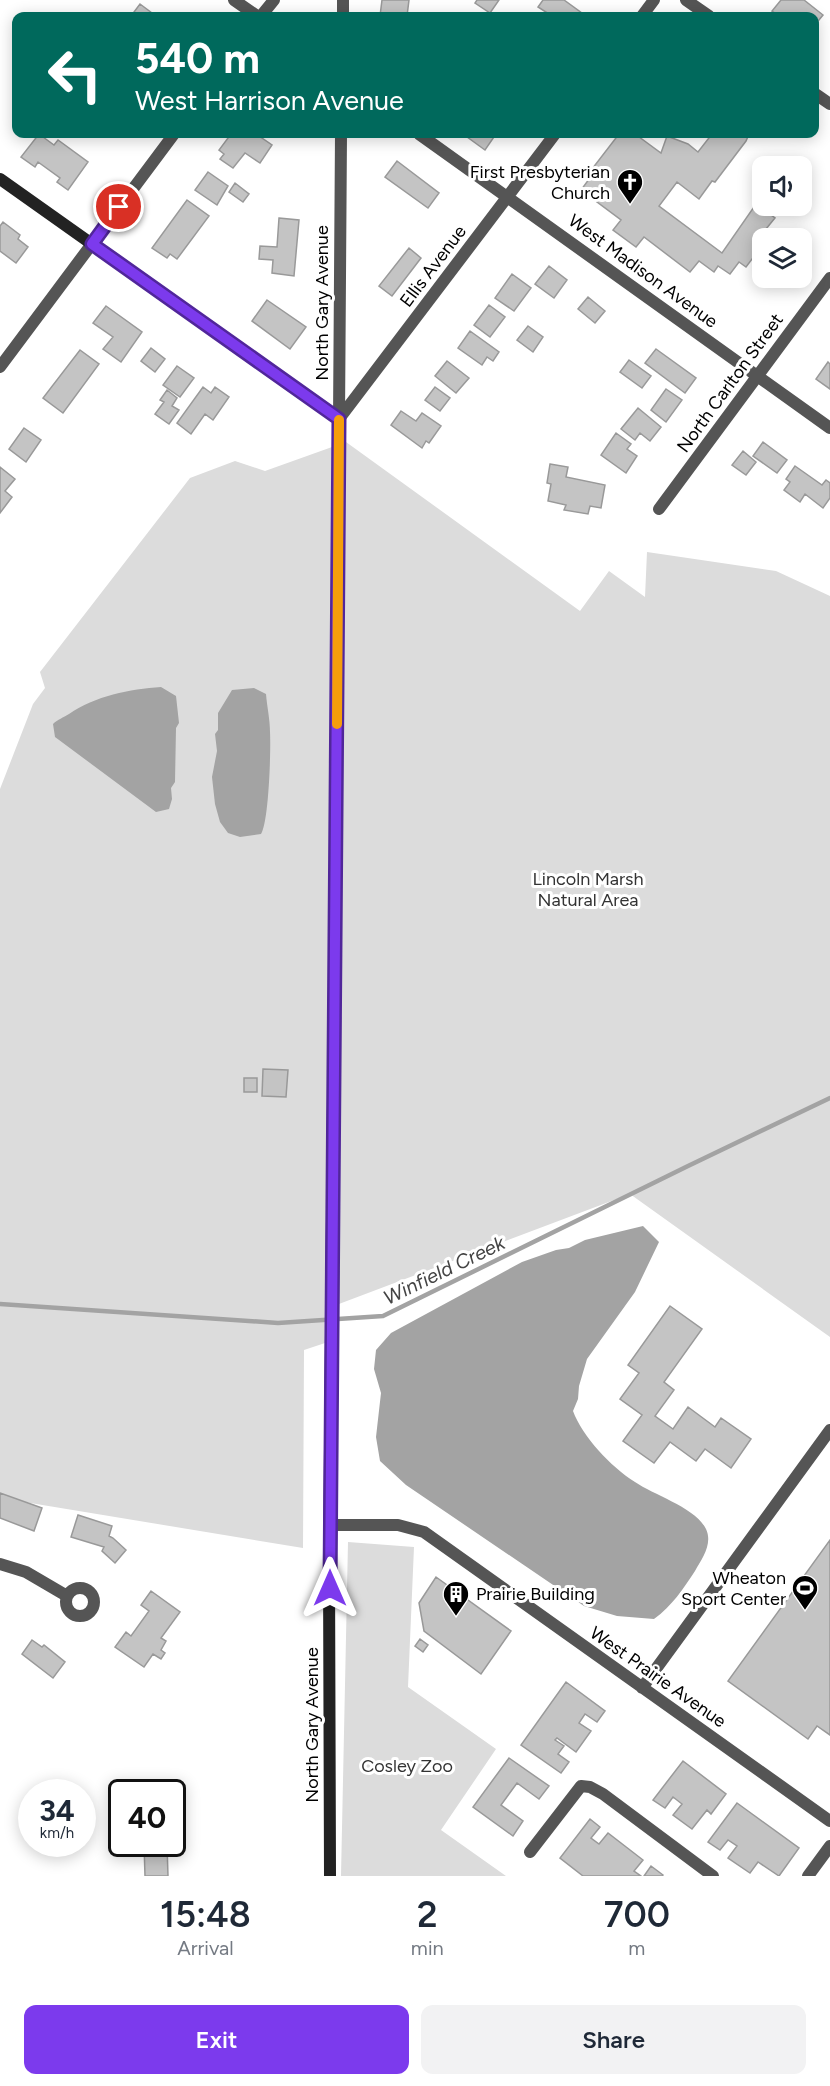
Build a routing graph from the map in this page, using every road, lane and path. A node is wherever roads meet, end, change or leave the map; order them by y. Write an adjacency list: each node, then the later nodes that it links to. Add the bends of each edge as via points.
1 (234, 0): 4 (street)
2 (274, 0): 5 (street)
3 (686, 0): 6 (street)
4 (253, 12)
5 (263, 12)
6 (703, 12)
7 (171, 138): 13 (street)
8 (341, 138): 17 (street, North Gary Avenue)
9 (425, 138): 12 (street, West Madison Avenue)
10 (552, 138): 12 (street, Ellis Avenue)
11 (0, 179): 13 (street)
12 (509, 197): 16 (street, West Madison Avenue); 17 (street, Ellis Avenue)
13 (92, 244): 15 (street); 17 (street)
14 (830, 278): 16 (street, North Carlton Street)
15 (0, 367)
16 (758, 376): 18 (street, West Madison Avenue); 19 (street, North Carlton Street)
17 (339, 419): 21 (street, North Gary Avenue)
18 (830, 428)
19 (660, 509)
20 (830, 1430): 24 (street)
21 (331, 1525): 24 (street, West Prairie Avenue, via 398,1525 424,1532); 28 (street, North Gary Avenue)
22 (0, 1564): 23 (street, via 26,1572)
23 (67, 1596)
24 (642, 1688): 25 (street, West Prairie Avenue)
25 (830, 1821)
26 (830, 1846): 30 (street)
27 (530, 1852): 29 (street, via 581,1786 590,1787)
28 (330, 1876)
29 (713, 1876)
30 (808, 1876)

